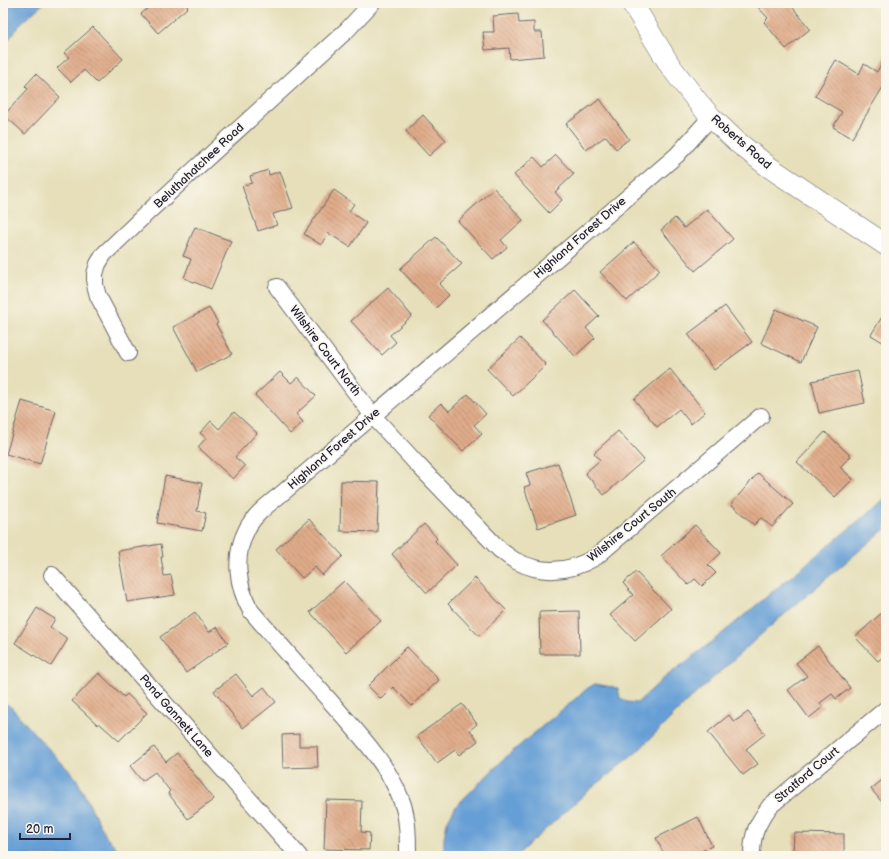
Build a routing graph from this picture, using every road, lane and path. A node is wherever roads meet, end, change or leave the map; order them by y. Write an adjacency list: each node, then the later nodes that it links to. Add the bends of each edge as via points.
1 (372, 3): 6 (street, Beluthahatchee Road, via 347,30 104,254 95,274 95,285 98,296)
2 (632, 3): 3 (main road, Roberts Road, via 672,67)
3 (711, 117): 4 (main road, Roberts Road, via 769,167); 7 (street, Highland Forest Drive, via 677,155)
4 (886, 245)
5 (277, 287): 7 (street, Wilshire Court North)
6 (128, 353)
7 (373, 416): 8 (street, Wilshire Court South, via 500,550 515,561 533,568 551,570 569,569 596,557); 12 (street, Highland Forest Drive, via 257,515 247,528 241,543 238,570 245,601 251,611 382,762 394,782 408,830)
8 (761, 416)
9 (52, 576): 11 (street, Pond Gannett Lane)
10 (886, 709): 13 (street, Stratford Court, via 770,806 760,820 754,836)
11 (299, 856)
12 (408, 856)
13 (752, 856)

